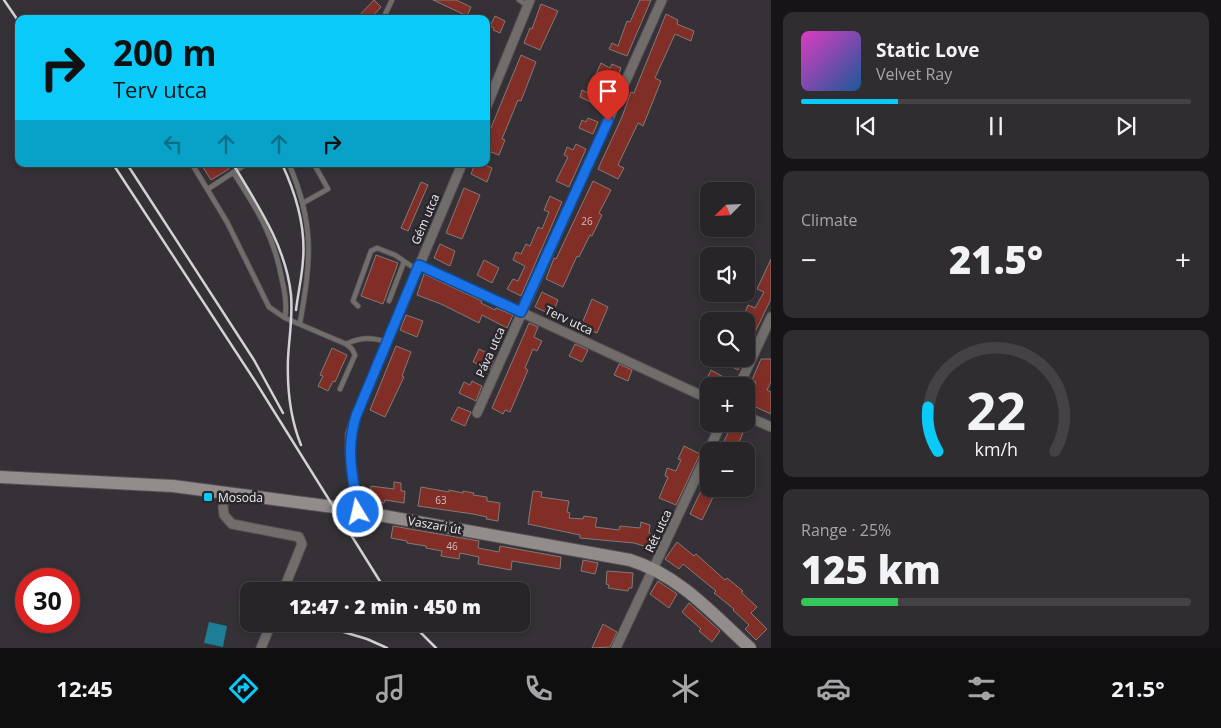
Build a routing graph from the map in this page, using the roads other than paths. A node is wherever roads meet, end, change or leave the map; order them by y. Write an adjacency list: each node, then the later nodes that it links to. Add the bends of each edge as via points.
1 (392, 0): 5 (lane)
2 (519, 0): 4 (lane)
3 (662, 0): 19 (street, Páva utca)
4 (529, 3): 6 (street)
5 (385, 15)
6 (490, 98)
7 (194, 167): 13 (lane)
8 (241, 167): 12 (lane)
9 (290, 167): 14 (lane)
10 (316, 167): 14 (lane, via 328,189)
11 (461, 167): 16 (street, Gém utca)
12 (233, 172): 13 (lane); 21 (lane, via 272,238 284,290)
13 (208, 189): 21 (lane, via 267,302)
14 (303, 203): 22 (lane, via 310,248)
15 (404, 262): 16 (lane); 17 (lane); 18 (lane, via 377,248 371,250 353,302)
16 (418, 268): 19 (street, Terv utca); 23 (street, Gém utca)
17 (389, 301)
18 (358, 306)
19 (521, 312): 27 (street, Terv utca); 28 (street, Páva utca)
20 (771, 317): 25 (street)
21 (285, 318): 22 (lane)
22 (300, 323): 24 (lane)
23 (386, 342): 24 (lane, via 368,337); 34 (street, Gém utca, via 350,434 350,463)
24 (346, 344): 26 (lane, via 355,355)
25 (743, 377)
26 (340, 389)
27 (700, 395)
28 (477, 413)
29 (755, 420): 30 (street)
30 (771, 427)
31 (717, 432): 35 (street, Rét utca)
32 (0, 477): 33 (main road, Vaszari út, via 174,486)
33 (226, 493): 34 (main road, Vaszari út); 36 (street, via 224,515 232,524 299,537 302,544)
34 (358, 512): 35 (main road, Vaszari út, via 630,560)
35 (654, 568): 39 (street, Rét utca); 40 (main road, Vaszari út, via 685,588)
36 (287, 582)
37 (267, 632): 38 (street)
38 (261, 648)
39 (616, 648)
40 (750, 648)

